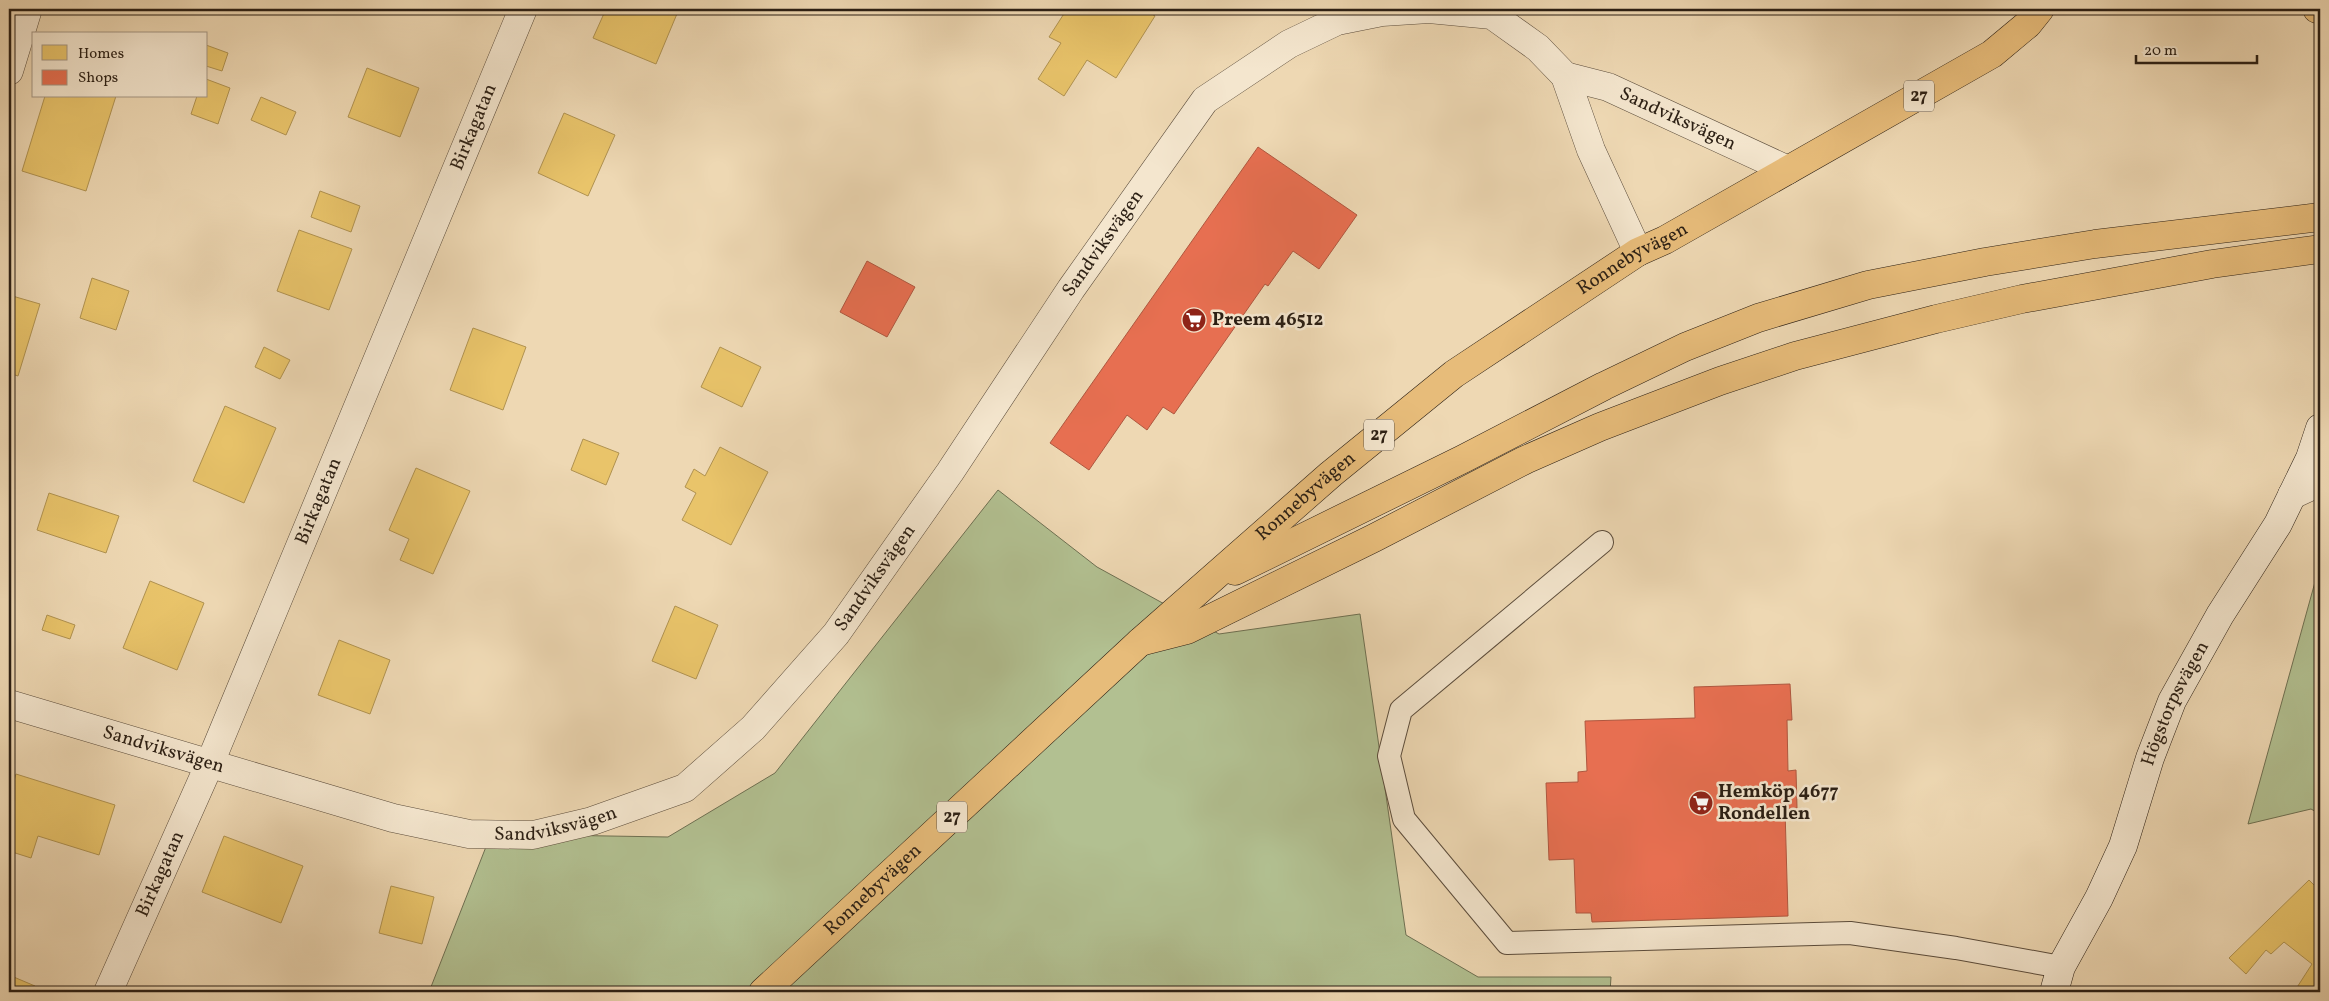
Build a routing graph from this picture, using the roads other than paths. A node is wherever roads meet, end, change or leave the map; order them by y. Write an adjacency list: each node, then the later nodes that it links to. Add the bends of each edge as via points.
1 (28, 9): 5 (street)
2 (523, 9): 18 (street, Birkagatan)
3 (1429, 9): 6 (street, Sandviksvägen, via 1492,15 1538,48); 18 (street, Sandviksvägen, via 1382,12 1336,21 1289,44 1205,100 1071,289 950,472 836,634 753,728 685,788 592,821 533,835 469,834 394,818)
4 (2040, 9): 7 (main road, Ronnebyvägen / 27, via 2028,24 1992,54)
5 (9, 71)
6 (1565, 76): 7 (street, Sandviksvägen, via 1608,87); 10 (street, Sandviksvägen, via 1591,150)
7 (1788, 170): 10 (main road, Ronnebyvägen / 27, via 1666,240)
8 (2320, 217): 15 (main road, via 2104,243 1985,262 1868,286 1758,318 1686,347 1604,386)
9 (2320, 249): 16 (main road, via 2212,264 2031,297 1796,356 1600,427 1525,460 1195,626)
10 (1638, 252): 15 (main road, Ronnebyvägen / 27, via 1454,374 1331,474)
11 (2320, 428): 13 (street, Högstorpsvägen)
12 (2320, 482): 13 (street)
13 (2292, 495): 19 (street, Högstorpsvägen, via 2172,701 2150,758 2123,846)
14 (1602, 542): 19 (lane, via 1402,710 1389,756 1404,819 1507,944 1850,932 1956,948)
15 (1204, 586): 16 (main road, Ronnebyvägen / 27)
16 (1140, 642): 21 (main road, Ronnebyvägen / 27)
17 (9, 704): 18 (street, Sandviksvägen)
18 (210, 764): 20 (street, Birkagatan)
19 (2058, 980)
20 (108, 992)
21 (763, 992)

